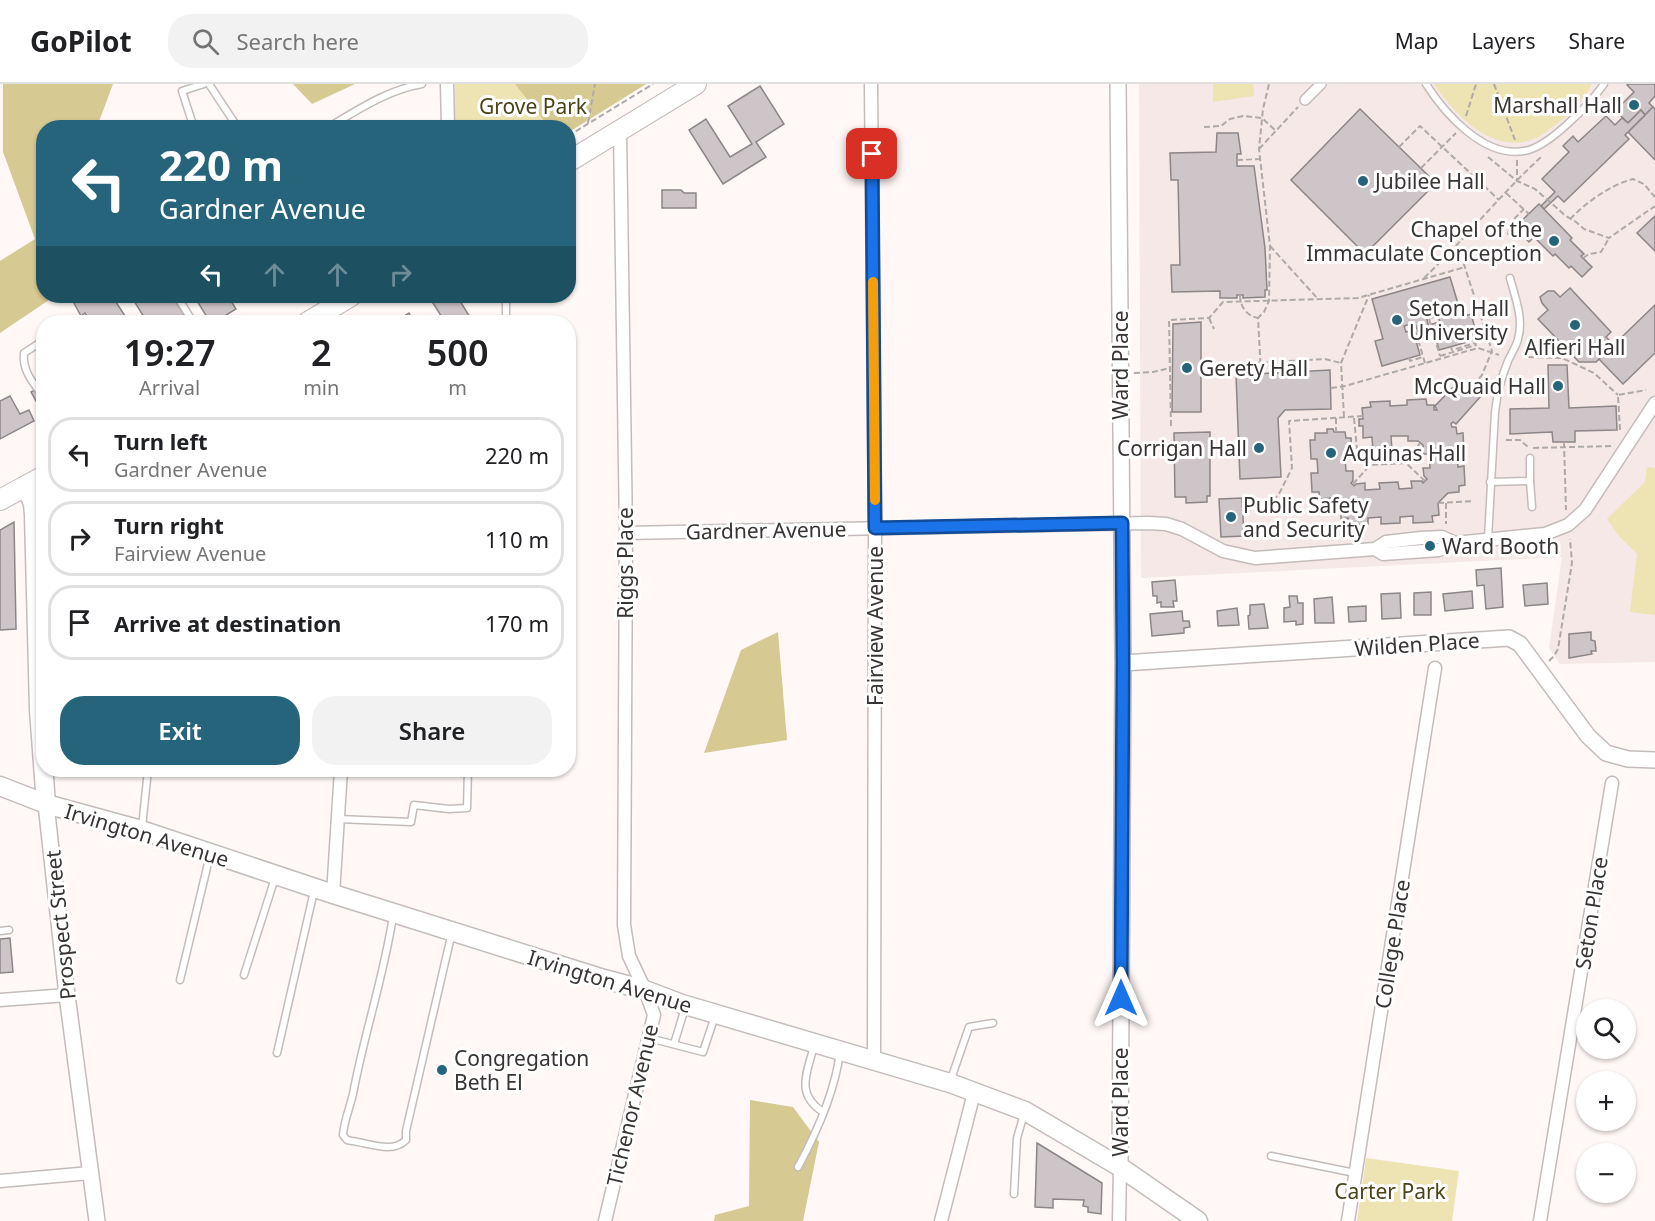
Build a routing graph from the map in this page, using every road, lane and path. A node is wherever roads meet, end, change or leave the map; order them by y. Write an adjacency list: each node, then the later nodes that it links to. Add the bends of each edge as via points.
1 (204, 84): 18 (lane, via 182,91)
2 (209, 84): 19 (lane)
3 (422, 84): 20 (lane, via 382,96)
4 (447, 84): 21 (street)
5 (595, 84): 22 (path)
6 (653, 84): 25 (path)
7 (696, 84): 26 (main road)
8 (871, 84): 119 (street, Fairview Avenue)
9 (1118, 84): 118 (street, Ward Place)
10 (1269, 84): 17 (path)
11 (1321, 84): 16 (street)
12 (1426, 84): 23 (lane)
13 (1476, 84): 23 (path)
14 (1494, 84): 31 (path)
15 (1604, 84): 31 (lane, via 1589,103 1546,141)
16 (1305, 100): 27 (path)
17 (1262, 118): 24 (path, via 1243,116 1221,126); 27 (path); 30 (path)
18 (191, 120)
19 (233, 120)
20 (341, 120)
21 (448, 120)
22 (588, 123)
23 (1462, 126): 29 (path); 31 (lane, via 1495,148)
24 (1204, 127)
25 (576, 131)
26 (620, 131): 32 (main road); 121 (street, Riggs Place)
27 (1276, 131): 30 (path)
28 (1399, 147): 29 (path, via 1420,126)
29 (1443, 147): 35 (path); 38 (path)
30 (1259, 149): 33 (path)
31 (1517, 152): 42 (path, via 1517,181 1535,189)
32 (576, 157)
33 (1261, 159): 34 (path); 46 (path)
34 (1237, 160)
35 (1421, 168)
36 (1506, 193): 40 (path)
37 (1655, 197): 42 (path, via 1633,178 1620,182)
38 (1499, 200)
39 (1655, 206): 45 (path)
40 (1524, 209): 41 (path); 44 (path, via 1510,223)
41 (1529, 214)
42 (1570, 219): 45 (path)
43 (1478, 222): 47 (path)
44 (1508, 235)
45 (1609, 238): 48 (path, via 1601,252)
46 (1270, 246): 56 (path); 58 (path)
47 (1458, 246): 49 (path); 51 (path)
48 (1583, 258)
49 (1465, 267): 51 (path); 70 (path)
50 (1510, 278): 75 (lane, via 1520,327)
51 (1423, 279): 52 (path)
52 (1410, 283): 53 (path); 55 (path)
53 (1412, 288)
54 (1240, 295): 57 (path)
55 (1369, 295): 56 (path); 77 (path)
56 (1317, 299): 58 (path)
57 (1240, 301): 58 (path); 61 (path, via 1223,302); 62 (path, via 1246,312)
58 (1269, 301): 62 (path)
59 (339, 303): 60 (main road)
60 (320, 315)
61 (1209, 318): 65 (path); 80 (path, via 1169,320)
62 (1258, 318): 76 (path)
63 (1429, 319): 66 (path)
64 (1413, 323): 67 (path)
65 (1215, 329)
66 (1432, 330): 67 (path); 72 (path)
67 (1417, 335): 71 (path)
68 (36, 345): 83 (lane, via 24,353 23,363)
69 (1451, 347): 72 (path, via 1452,350 1476,345)
70 (1492, 351): 72 (path, via 1478,348); 75 (path); 85 (path)
71 (1423, 357): 74 (path, via 1410,361); 78 (path)
72 (1440, 357): 78 (path)
73 (1528, 357): 88 (path, via 1562,358 1594,373)
74 (1409, 358)
75 (1508, 360): 107 (lane, via 1495,412)
76 (1260, 363): 77 (path, via 1325,359); 79 (path); 82 (path)
77 (1341, 363): 84 (path)
78 (1425, 363): 84 (path)
79 (1217, 365)
80 (1170, 368): 81 (path); 94 (path)
81 (1133, 373)
82 (1261, 373)
83 (36, 386)
84 (1342, 386): 86 (path); 91 (path)
85 (1472, 387)
86 (1331, 388)
87 (1646, 390): 88 (path)
88 (1618, 395): 96 (path)
89 (1655, 403): 122 (street, Gardner Avenue, via 1576,519 1545,534)
90 (1363, 416): 92 (path)
91 (1344, 417): 92 (path); 93 (path)
92 (1354, 417): 104 (path, via 1357,449)
93 (1336, 418): 95 (path); 116 (path, via 1289,421 1292,468)
94 (1171, 426)
95 (1336, 432)
96 (1620, 432)
97 (1506, 440): 101 (path, via 1520,440 1532,448)
98 (1564, 442): 101 (path)
99 (1420, 443): 103 (path)
100 (1612, 446): 101 (path)
101 (1564, 447): 117 (path)
102 (1530, 458): 108 (lane)
103 (1406, 463): 104 (path); 106 (path)
104 (1370, 465): 109 (path)
105 (36, 480): 110 (main road)
106 (1425, 481)
107 (1490, 482): 108 (lane); 122 (lane)
108 (1530, 482): 115 (lane)
109 (1353, 484)
110 (26, 486): 111 (main road); 124 (main road, Prospect Street, via 33,504)
111 (1, 497)
112 (1474, 501): 114 (path)
113 (1438, 503): 114 (path)
114 (1446, 503): 120 (path)
115 (1533, 507)
116 (1268, 508)
117 (1566, 510)
118 (1122, 523): 119 (street, Gardner Avenue); 122 (street, Gardner Avenue, via 1182,528 1223,552 1256,558 1376,549 1383,554 1439,550 1455,543); 126 (street, Ward Place)
119 (875, 528): 121 (street, Gardner Avenue); 159 (street, Fairview Avenue)
120 (1446, 531)
121 (626, 532): 148 (street, Riggs Place, via 624,925 629,956)
122 (1488, 539)
123 (1570, 539): 125 (path, via 1572,563 1558,649)
124 (36, 547)
125 (1549, 661)
126 (1123, 663): 128 (street, Wilden Place, via 1509,638 1520,644 1588,736 1606,753); 166 (street, Ward Place)
127 (1435, 668): 168 (street, College Place)
128 (1655, 760)
129 (45, 777): 135 (main road, Prospect Street)
130 (147, 777): 137 (lane)
131 (341, 777): 136 (street)
132 (468, 777): 136 (lane, via 467,808 414,805 411,822)
133 (1612, 783): 177 (street, Seton Place)
134 (0, 786): 135 (main road, Irvington Avenue)
135 (46, 804): 137 (main road, Irvington Avenue); 149 (street, Prospect Street)
136 (338, 819): 141 (street)
137 (141, 830): 138 (main road, Irvington Avenue)
138 (210, 854): 139 (main road, Irvington Avenue); 147 (lane)
139 (276, 875): 140 (main road, Irvington Avenue); 146 (lane)
140 (315, 887): 141 (main road, Irvington Avenue); 158 (lane)
141 (333, 894): 142 (main road, Irvington Avenue)
142 (393, 913): 145 (main road, Irvington Avenue); 145 (lane, via 344,1129 347,1140 393,1148 406,1140)
143 (9, 930): 144 (lane)
144 (0, 931)
145 (452, 932): 148 (main road, Irvington Avenue)
146 (244, 975)
147 (180, 980)
148 (645, 990): 151 (main road, Irvington Avenue); 154 (street, Tichenor Avenue, via 654,1015)
149 (67, 995): 150 (street); 167 (street, Prospect Street)
150 (0, 1000)
151 (686, 1005): 152 (main road, Irvington Avenue); 156 (lane)
152 (716, 1014): 155 (main road, Irvington Avenue); 156 (lane, via 703,1052)
153 (993, 1023): 160 (lane, via 969,1027)
154 (648, 1038): 156 (lane); 172 (street, Tichenor Avenue)
155 (815, 1043): 157 (main road, Irvington Avenue); 163 (lane, via 804,1091)
156 (674, 1044)
157 (840, 1051): 159 (main road, Irvington Avenue); 163 (lane)
158 (277, 1053)
159 (874, 1061): 160 (main road, Irvington Avenue)
160 (950, 1083): 161 (main road, Irvington Avenue)
161 (974, 1093): 162 (main road, Irvington Avenue); 173 (street)
162 (1025, 1111): 166 (main road, Irvington Avenue); 170 (lane, via 1017,1138)
163 (823, 1113): 165 (lane)
164 (1271, 1156): 168 (lane)
165 (798, 1167)
166 (1120, 1167): 174 (street, Ward Place); 175 (main road, Irvington Avenue)
167 (90, 1173): 169 (street); 171 (street, Prospect Street)
168 (1356, 1173): 176 (street, College Place)
169 (0, 1181)
170 (1014, 1194)
171 (97, 1221)
172 (605, 1221)
173 (941, 1221)
174 (1119, 1221)
175 (1198, 1221)
176 (1348, 1221)
177 (1540, 1221)

